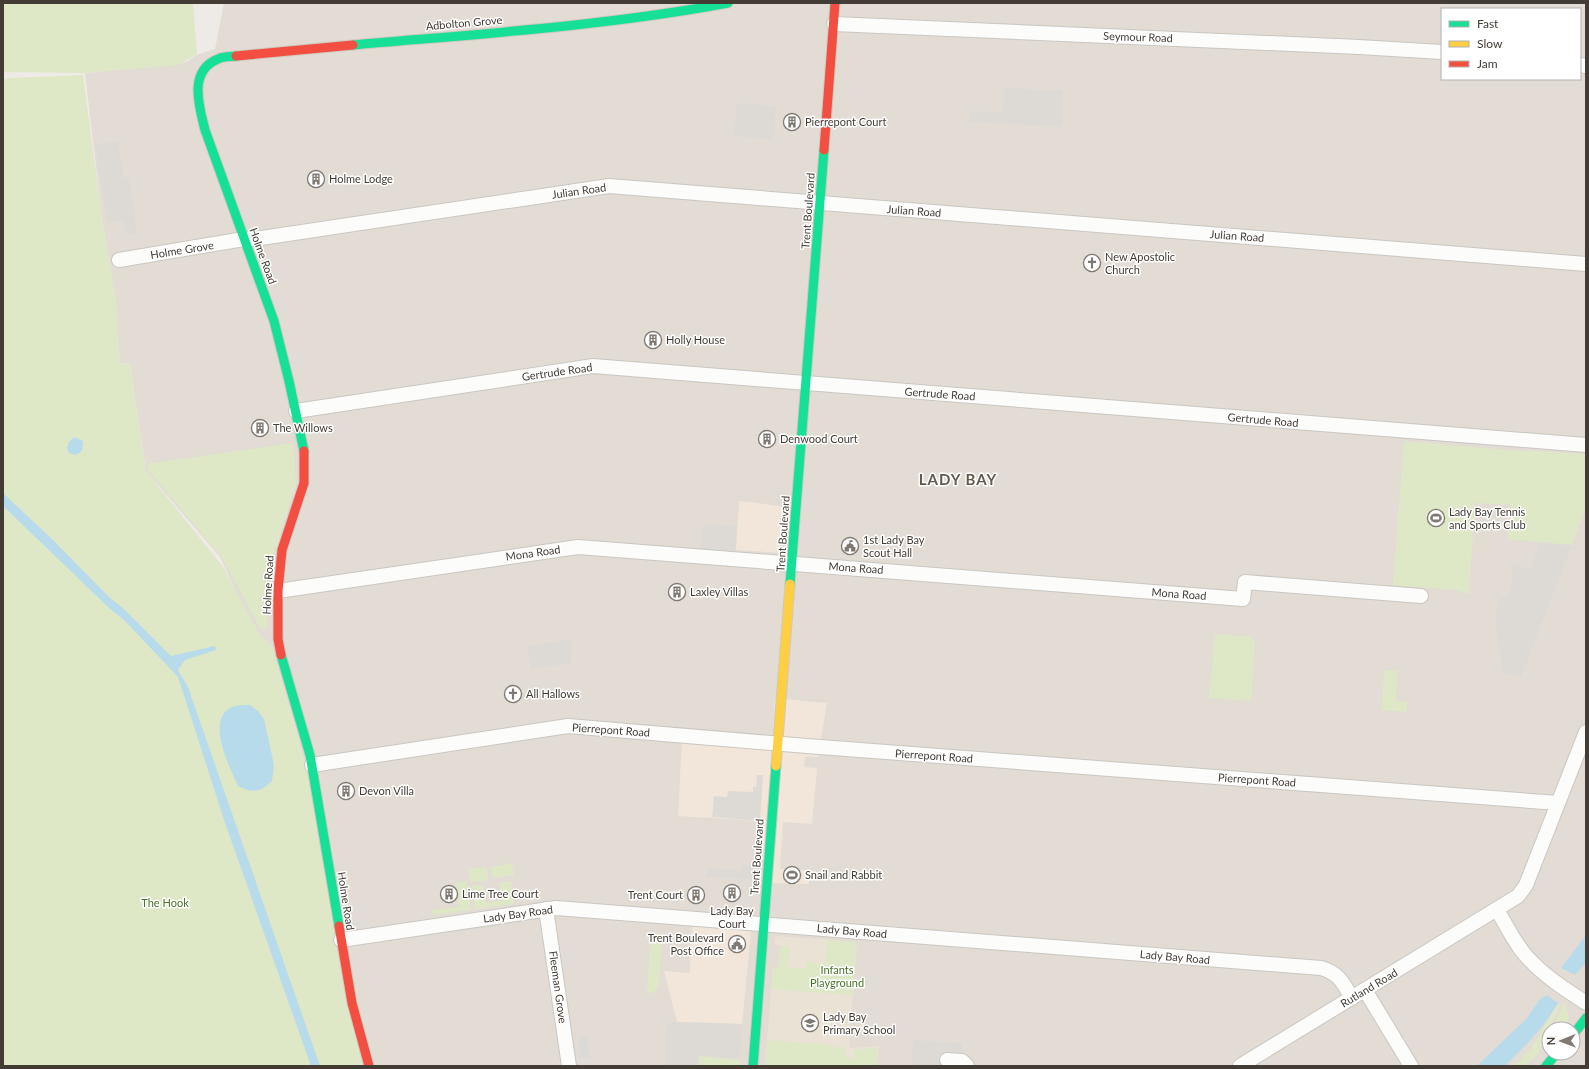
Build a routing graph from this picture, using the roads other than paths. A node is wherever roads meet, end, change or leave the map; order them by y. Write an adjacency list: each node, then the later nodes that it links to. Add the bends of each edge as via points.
1 (728, 3): 5 (main road, Adbolton Grove, via 581,24 219,58)
2 (835, 3): 3 (main road, Trent Boulevard)
3 (834, 24): 4 (street, Seymour Road); 6 (main road, Trent Boulevard)
4 (1441, 52)
5 (204, 68): 7 (main road, Holme Road, via 199,76 198,86 205,130)
6 (820, 203): 7 (street, Julian Road, via 609,186); 9 (street, Julian Road); 10 (main road, Trent Boulevard)
7 (244, 239): 8 (street, Holme Grove); 11 (main road, Holme Road, via 274,321)
8 (119, 260)
9 (1586, 264)
10 (806, 384): 11 (street, Gertrude Road, via 593,366); 12 (street, Gertrude Road); 13 (main road, Trent Boulevard)
11 (296, 411): 14 (main road, Holme Road, via 304,453 304,483 282,550)
12 (1586, 445)
13 (792, 563): 14 (street, Mona Road, via 578,547); 15 (street, Mona Road, via 1243,598 1245,582); 17 (main road, Trent Boulevard)
14 (278, 591): 18 (main road, Holme Road, via 278,639 282,660)
15 (1421, 596)
16 (1586, 732): 19 (street, Rutland Road)
17 (778, 743): 18 (street, Pierrepont Road, via 568,726); 19 (street, Pierrepont Road); 22 (main road, Trent Boulevard)
18 (312, 765): 23 (main road, Holme Road)
19 (1558, 803): 21 (street, Rutland Road, via 1526,885 1518,896)
20 (546, 909): 22 (street, Lady Bay Road, via 571,908); 23 (street, Lady Bay Road); 31 (street, Fleeman Grove)
21 (1497, 910): 24 (street, Rutland Road); 26 (street, via 1527,957 1549,978)
22 (764, 924): 25 (street, Lady Bay Road, via 1321,968 1338,976); 32 (main road, Trent Boulevard)
23 (340, 940): 30 (main road, Holme Road, via 352,1003)
24 (1365, 990): 25 (street, Rutland Road); 35 (street)
25 (1352, 998): 34 (street, Rutland Road)
26 (1586, 1003)
27 (1586, 1018): 28 (main road)
28 (1581, 1029)
29 (947, 1060): 33 (street, via 962,1061)
30 (369, 1066)
31 (569, 1066)
32 (753, 1066)
33 (967, 1066)
34 (1240, 1066)
35 (1410, 1066)

